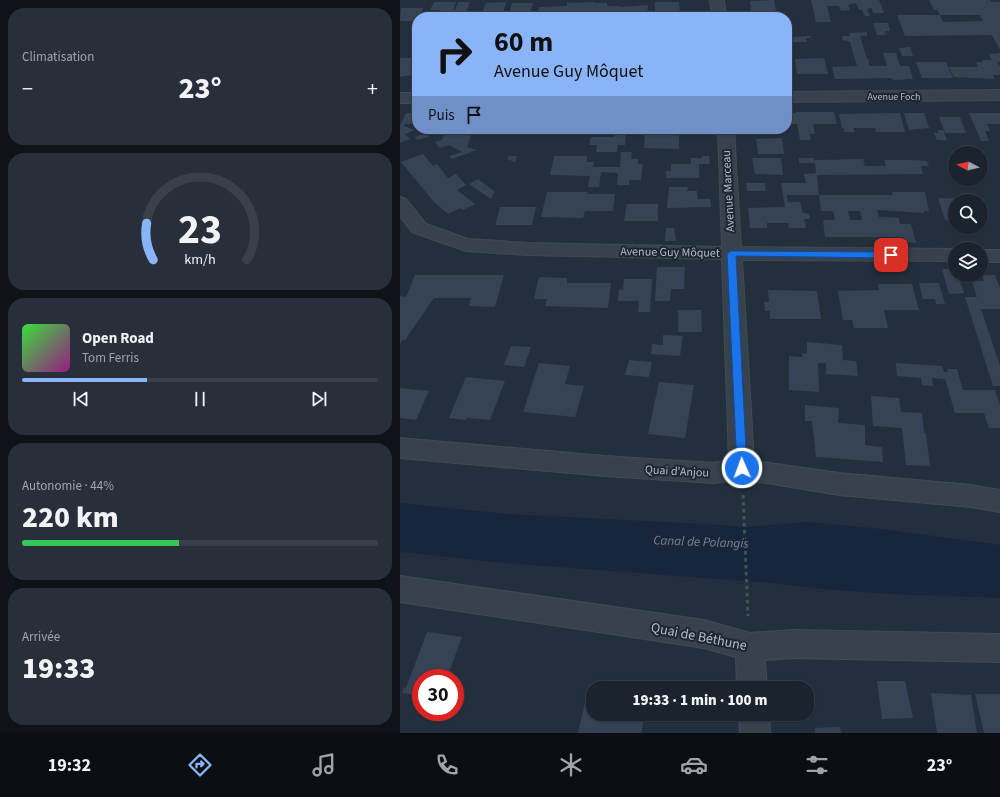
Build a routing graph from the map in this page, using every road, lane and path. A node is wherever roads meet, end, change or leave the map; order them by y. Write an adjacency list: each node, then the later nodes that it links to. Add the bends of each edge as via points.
1 (718, 0): 2 (street)
2 (719, 12)
3 (1000, 95): 4 (street, Avenue Foch)
4 (792, 96)
5 (400, 98): 6 (street)
6 (412, 98)
7 (726, 134): 9 (street, Avenue Marceau)
8 (400, 203): 9 (street, Avenue Guy Môquet, via 419,228 466,245)
9 (731, 254): 10 (street, Avenue Guy Môquet); 14 (street, Avenue Marceau)
10 (948, 255)
11 (988, 256): 12 (street)
12 (1000, 256)
13 (400, 448): 15 (street, Quai d'Anjou)
14 (742, 468): 15 (street, Quai d'Anjou); 16 (street, Quai d'Anjou, via 840,484)
15 (713, 473): 18 (path, via 742,475)
16 (1000, 501)
17 (400, 589): 18 (street, Quai de Béthune, via 704,634)
18 (749, 634): 19 (street, Quai de Béthune, via 793,644); 20 (street)
19 (1000, 648)
20 (752, 681)
21 (754, 721): 22 (street)
22 (755, 733)

